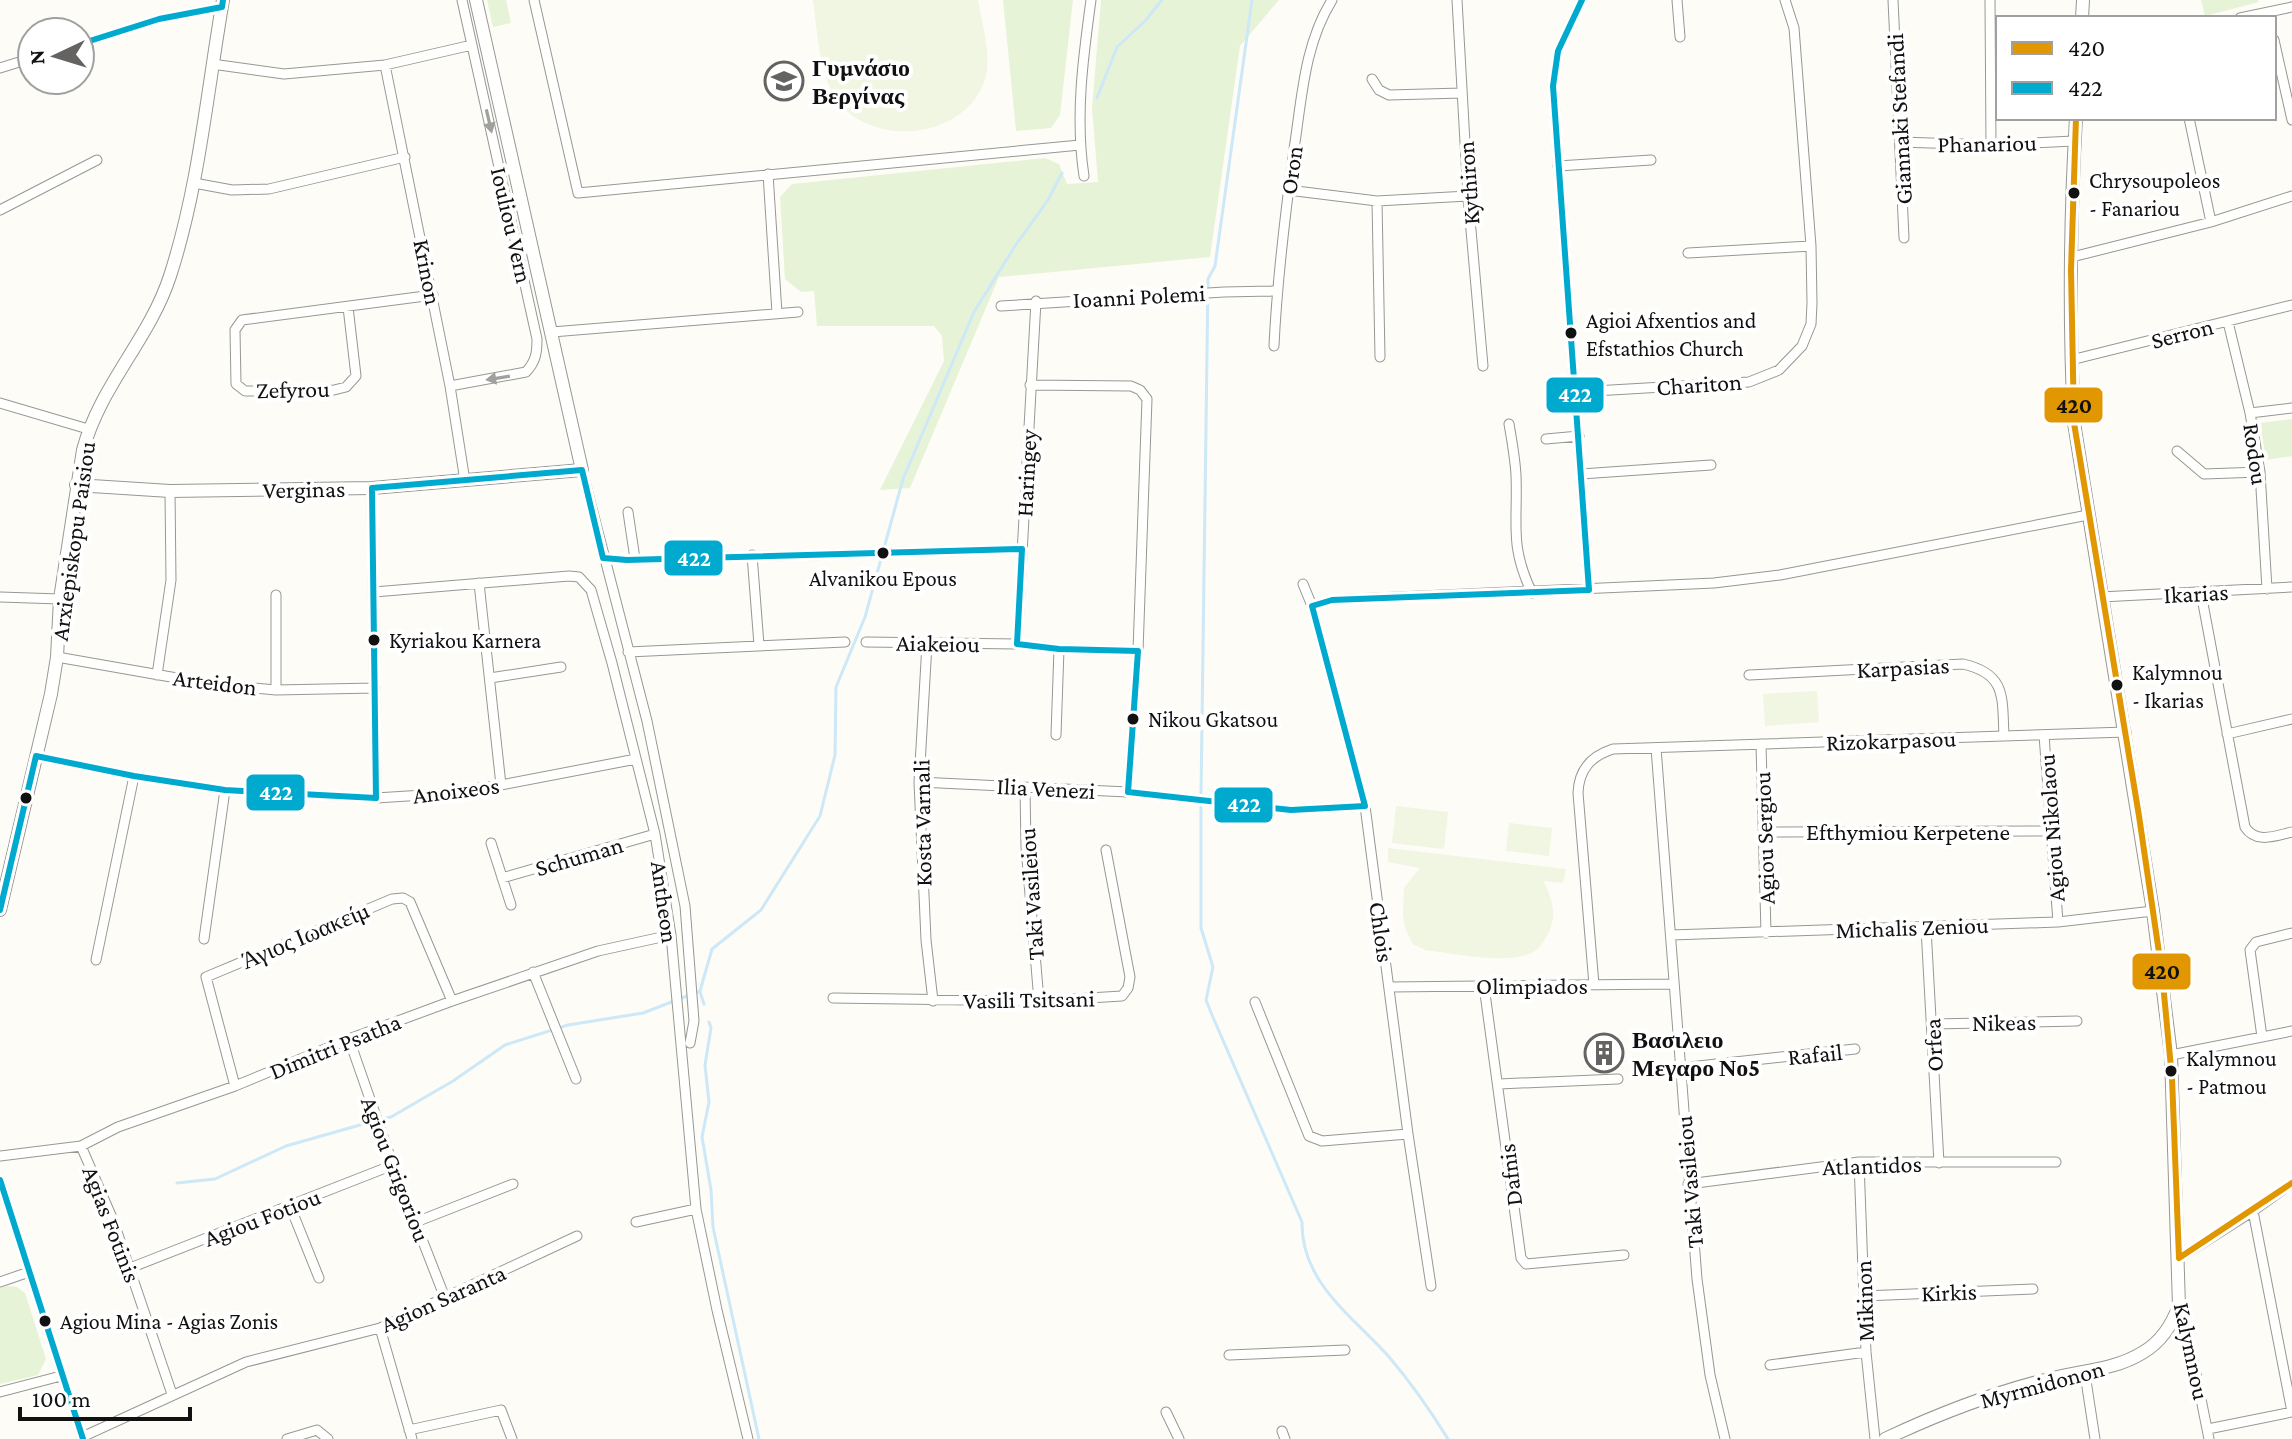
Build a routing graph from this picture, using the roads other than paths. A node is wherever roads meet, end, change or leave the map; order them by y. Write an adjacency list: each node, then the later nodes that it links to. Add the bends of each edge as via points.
1 (462, 0): 17 (street, Iouliou Vern)
2 (476, 0): 56 (street)
3 (534, 0): 34 (street, via 578,193)
4 (1091, 0): 28 (street)
5 (1332, 0): 37 (street, Oron, via 1308,60)
6 (1457, 0): 22 (street, Kythiron)
7 (1581, 0): 33 (street, via 1553,72)
8 (1677, 0): 15 (street)
9 (1785, 0): 44 (street, Chariton, via 1794,28)
10 (1893, 0): 27 (street, Giannaki Stefandi)
11 (1990, 0): 29 (street)
12 (223, 4): 16 (street); 19 (street, Arxiepiskopu Paisiou)
13 (2292, 7): 14 (street)
14 (2268, 15)
15 (1680, 37)
16 (96, 39)
17 (472, 45): 20 (street); 62 (street, Iouliou Vern, one-way to 62, via 537,354 526,372)
18 (2276, 49): 25 (street)
19 (212, 64): 20 (street, via 284,74); 36 (street, Arxiepiskopu Paisiou)
20 (385, 65): 30 (street, Krinon)
21 (1372, 79): 22 (street, via 1389,95)
22 (1462, 93): 38 (street, Kythiron)
23 (2076, 120): 26 (street, Kalymnou)
24 (2189, 120): 42 (street)
25 (2292, 120)
26 (2074, 141): 29 (street, Phanariou); 46 (street, Kalymnou)
27 (1900, 142): 29 (street, Phanariou); 43 (street, Giannaki Stefandi)
28 (1080, 145): 34 (street); 35 (street)
29 (1991, 145)
30 (405, 157): 36 (street, via 269,189); 48 (street, Krinon)
31 (97, 160): 41 (street)
32 (1651, 160): 33 (street)
33 (1558, 166): 63 (street)
34 (768, 174): 54 (street)
35 (1084, 176)
36 (194, 183): 68 (street, Arxiepiskopu Paisiou, via 159,303)
37 (1288, 190): 40 (street); 47 (street, Oron)
38 (1468, 196): 40 (street); 60 (street, Kythiron)
39 (2292, 196): 42 (street)
40 (1377, 201): 58 (street)
41 (0, 210)
42 (2211, 222): 46 (street)
43 (1904, 238)
44 (1811, 246): 45 (street); 63 (street, Chariton, via 1811,324 1796,355 1779,370 1749,382)
45 (1688, 253)
46 (2072, 257): 59 (street, Kalymnou)
47 (1276, 291): 49 (street, Ioanni Polemi); 57 (street, Oron)
48 (433, 295): 52 (street, Zefyrou); 62 (street, Krinon)
49 (1036, 301): 51 (street, Ioanni Polemi); 61 (street, Haringey)
50 (2292, 305): 55 (street, Serron)
51 (1001, 306)
52 (348, 307): 52 (street, Zefyrou, via 239,321 236,384 245,391 346,387 356,376)
53 (798, 312): 54 (street)
54 (777, 313): 56 (street)
55 (2228, 322): 59 (street, Serron); 66 (street, Rodou)
56 (552, 332): 73 (street)
57 (1274, 346)
58 (1380, 357)
59 (2071, 360): 81 (street, Kalymnou)
60 (1483, 366)
61 (1030, 385): 82 (street, Haringey); 105 (street, via 1131,386 1147,399)
62 (450, 386): 76 (street, Krinon)
63 (1577, 392): 69 (street)
64 (0, 403): 68 (street)
65 (2292, 408): 66 (street)
66 (2250, 413): 74 (street, Rodou)
67 (1509, 424): 92 (street, via 1516,477 1515,540 1519,567)
68 (88, 429): 77 (street, Arxiepiskopu Paisiou)
69 (1579, 436): 70 (street); 75 (street)
70 (1546, 439)
71 (2177, 451): 74 (street, via 2204,474)
72 (1711, 465): 75 (street)
73 (582, 470): 76 (street, Verginas); 84 (street)
74 (2260, 472): 89 (street, Rodou)
75 (1581, 474): 90 (street)
76 (465, 481): 78 (street, Verginas)
77 (76, 485): 79 (street, Verginas); 97 (street, Arxiepiskopu Paisiou)
78 (372, 488): 79 (street, Verginas); 91 (street)
79 (170, 491): 109 (street, via 171,580)
80 (628, 512): 85 (street)
81 (2088, 515): 90 (street, via 1780,575); 96 (street, Kalymnou)
82 (1022, 549): 83 (street); 102 (street, Haringey)
83 (752, 555): 85 (street); 103 (street)
84 (603, 558): 85 (street); 106 (street)
85 (635, 559)
86 (479, 583): 91 (street, Antheon); 111 (street); 123 (street, Antheon, via 569,576 585,582)
87 (1303, 584): 98 (street, Chlois)
88 (2292, 587): 89 (street, Ikarias)
89 (2267, 589): 93 (street, Ikarias)
90 (1589, 590): 92 (street)
91 (374, 592): 112 (street)
92 (1532, 593): 98 (street, via 1332,600)
93 (2201, 593): 96 (street, Ikarias); 116 (street)
94 (276, 595): 113 (street)
95 (0, 597): 97 (street)
96 (2101, 597): 115 (street, Kalymnou)
97 (60, 599): 107 (street, Arxiepiskopu Paisiou)
98 (1312, 606): 131 (street, Chlois)
99 (845, 642): 103 (street)
100 (866, 642): 101 (street, Aiakeiou)
101 (927, 644): 102 (street, Aiakeiou); 125 (street, Kosta Varnali)
102 (1017, 644): 104 (street, Aiakeiou)
103 (759, 645): 106 (street)
104 (1059, 649): 105 (street, Aiakeiou); 117 (street)
105 (1138, 651): 129 (street)
106 (628, 652): 165 (street, via 685,906 694,1021)
107 (57, 657): 109 (street, Arteidon); 122 (street, Arxiepiskopu Paisiou)
108 (561, 667): 111 (street)
109 (157, 675): 113 (street, Arteidon)
110 (1749, 675): 119 (street, Karpasias, via 1963,664 1981,668 1998,685)
111 (490, 678): 126 (street)
112 (375, 688): 113 (street, Arteidon); 130 (street)
113 (276, 690)
114 (2292, 719): 116 (street)
115 (2126, 732): 118 (street, Rizokarpasou); 141 (street, Kalymnou)
116 (2227, 734): 134 (street, via 2250,835 2269,838)
117 (1056, 735)
118 (2044, 735): 119 (street, Rizokarpasou); 132 (street, Agiou Nikolaou)
119 (2004, 736): 120 (street, Rizokarpasou)
120 (1761, 744): 121 (street, Rizokarpasou); 133 (street, Agiou Sergiou)
121 (1656, 748): 147 (street, Taki Vasileiou); 152 (street, Rizokarpasou, via 1607,751 1589,762 1581,775 1578,793)
122 (36, 756): 124 (street, Anoixeos); 140 (street, Arxiepiskopu Paisiou)
123 (636, 759): 126 (street, Anoixeos); 135 (street, Antheon)
124 (134, 776): 128 (street, Anoixeos); 149 (street)
125 (919, 782): 127 (street, Ilia Venezi); 157 (street, Kosta Varnali)
126 (501, 785): 130 (street, Anoixeos)
127 (1025, 788): 129 (street, Ilia Venezi); 158 (street, Taki Vasileiou)
128 (225, 790): 130 (street, Anoixeos); 148 (street)
129 (1128, 792): 131 (street, Ilia Venezi, via 1291,810)
130 (376, 798)
131 (1365, 806): 154 (street, Chlois)
132 (2051, 831): 133 (street, Efthymiou Kerpetene); 142 (street, Agiou Nikolaou)
133 (1765, 832): 144 (street, Agiou Sergiou)
134 (2292, 832)
135 (655, 834): 138 (street, Schuman); 146 (street, Antheon)
136 (491, 843): 138 (street)
137 (1106, 850): 158 (street, Vasili Tsitsani, via 1128,988 1116,998)
138 (502, 878): 139 (street)
139 (511, 905)
140 (0, 910)
141 (2153, 911): 142 (street, Michalis Zeniou); 167 (street, Kalymnou)
142 (2058, 922): 143 (street, Michalis Zeniou)
143 (1926, 928): 144 (street, Michalis Zeniou); 161 (street, Orfea)
144 (1766, 933): 147 (street, Michalis Zeniou)
145 (2292, 933): 163 (street, via 2256,942 2250,950)
146 (671, 935): 150 (street, Dimitri Psatha); 185 (street, Antheon)
147 (1671, 935): 151 (street, Taki Vasileiou)
148 (204, 939)
149 (96, 960)
150 (533, 972): 156 (street, Dimitri Psatha); 169 (street)
151 (1674, 984): 152 (street, Olimpiados); 168 (street, Taki Vasileiou)
152 (1594, 985): 153 (street, Olimpiados)
153 (1484, 986): 154 (street, Olimpiados); 171 (street, Dafnis)
154 (1390, 987): 173 (street, Chlois)
155 (833, 998): 157 (street, Vasili Tsitsani)
156 (452, 1001): 164 (street, Dimitri Psatha); 172 (street, Άγιος Ιωακείμ, via 410,902 392,899 206,977)
157 (933, 1001): 158 (street, Vasili Tsitsani)
158 (1039, 1001)
159 (1255, 1002): 173 (street, via 1309,1136 1322,1141)
160 (2077, 1021): 161 (street, Nikeas)
161 (1932, 1024): 178 (street, Orfea)
162 (2292, 1031): 163 (street)
163 (2262, 1037): 167 (street)
164 (349, 1039): 172 (street, Dimitri Psatha); 179 (street, Agiou Grigoriou)
165 (690, 1043)
166 (1855, 1049): 168 (street, Rafail)
167 (2171, 1055): 191 (street, Kalymnou)
168 (1680, 1068): 183 (street, Taki Vasileiou)
169 (576, 1079)
170 (1618, 1079): 171 (street)
171 (1499, 1084): 190 (street, Dafnis, via 1521,1258 1526,1264)
172 (235, 1086): 174 (street, Dimitri Psatha, via 118,1127)
173 (1408, 1134): 196 (street, Chlois)
174 (81, 1146): 175 (street, Dimitri Psatha); 192 (street, Agias Fotinis)
175 (0, 1156)
176 (1859, 1162): 178 (street, Atlantidos); 183 (street, Atlantidos); 198 (street, Mikinon)
177 (2056, 1162): 178 (street, Atlantidos)
178 (1939, 1163)
179 (393, 1165): 184 (street, Agiou Fotiou); 187 (street, Agiou Grigoriou)
180 (0, 1180): 193 (street)
181 (2292, 1183): 186 (street)
182 (513, 1184): 187 (street)
183 (1688, 1184): 220 (street, Taki Vasileiou, via 1710,1375)
184 (290, 1206): 192 (street, Agiou Fotiou); 194 (street)
185 (696, 1209): 188 (street); 218 (street, Antheon)
186 (2253, 1211): 191 (street); 211 (street)
187 (416, 1222): 199 (street, Agiou Grigoriou)
188 (636, 1222)
189 (577, 1236): 199 (street, Agion Saranta)
190 (1624, 1255)
191 (2179, 1258): 200 (street, Kalymnou)
192 (130, 1268): 209 (street, Agias Fotinis)
193 (29, 1272): 195 (street); 207 (street)
194 (319, 1278)
195 (0, 1282)
196 (1431, 1286)
197 (2033, 1289): 198 (street, Kirkis)
198 (1864, 1296): 203 (street, Mikinon)
199 (445, 1298): 201 (street, Agion Saranta)
200 (2179, 1306): 206 (street, Myrmidonon, via 2168,1330 2151,1347); 213 (street, Kalymnou)
201 (380, 1328): 209 (street, Agion Saranta, via 246,1362); 212 (street)
202 (1345, 1350): 204 (street)
203 (1866, 1352): 205 (street); 221 (street, Mikinon)
204 (1229, 1355)
205 (1770, 1365)
206 (2085, 1374): 222 (street, Myrmidonon, via 1976,1400); 223 (street)
207 (61, 1376): 208 (street); 214 (street)
208 (0, 1392)
209 (172, 1394): 214 (street, Agion Saranta)
210 (1166, 1412): 219 (street)
211 (2292, 1412): 213 (street)
212 (410, 1434): 217 (street, via 501,1410)
213 (2208, 1434)
214 (83, 1438)
215 (287, 1439): 216 (street, via 317,1430)
216 (328, 1439)
217 (512, 1439)
218 (748, 1439)
219 (1179, 1439)
220 (1725, 1439)
221 (1875, 1439)
222 (1885, 1439)
223 (2095, 1439)

